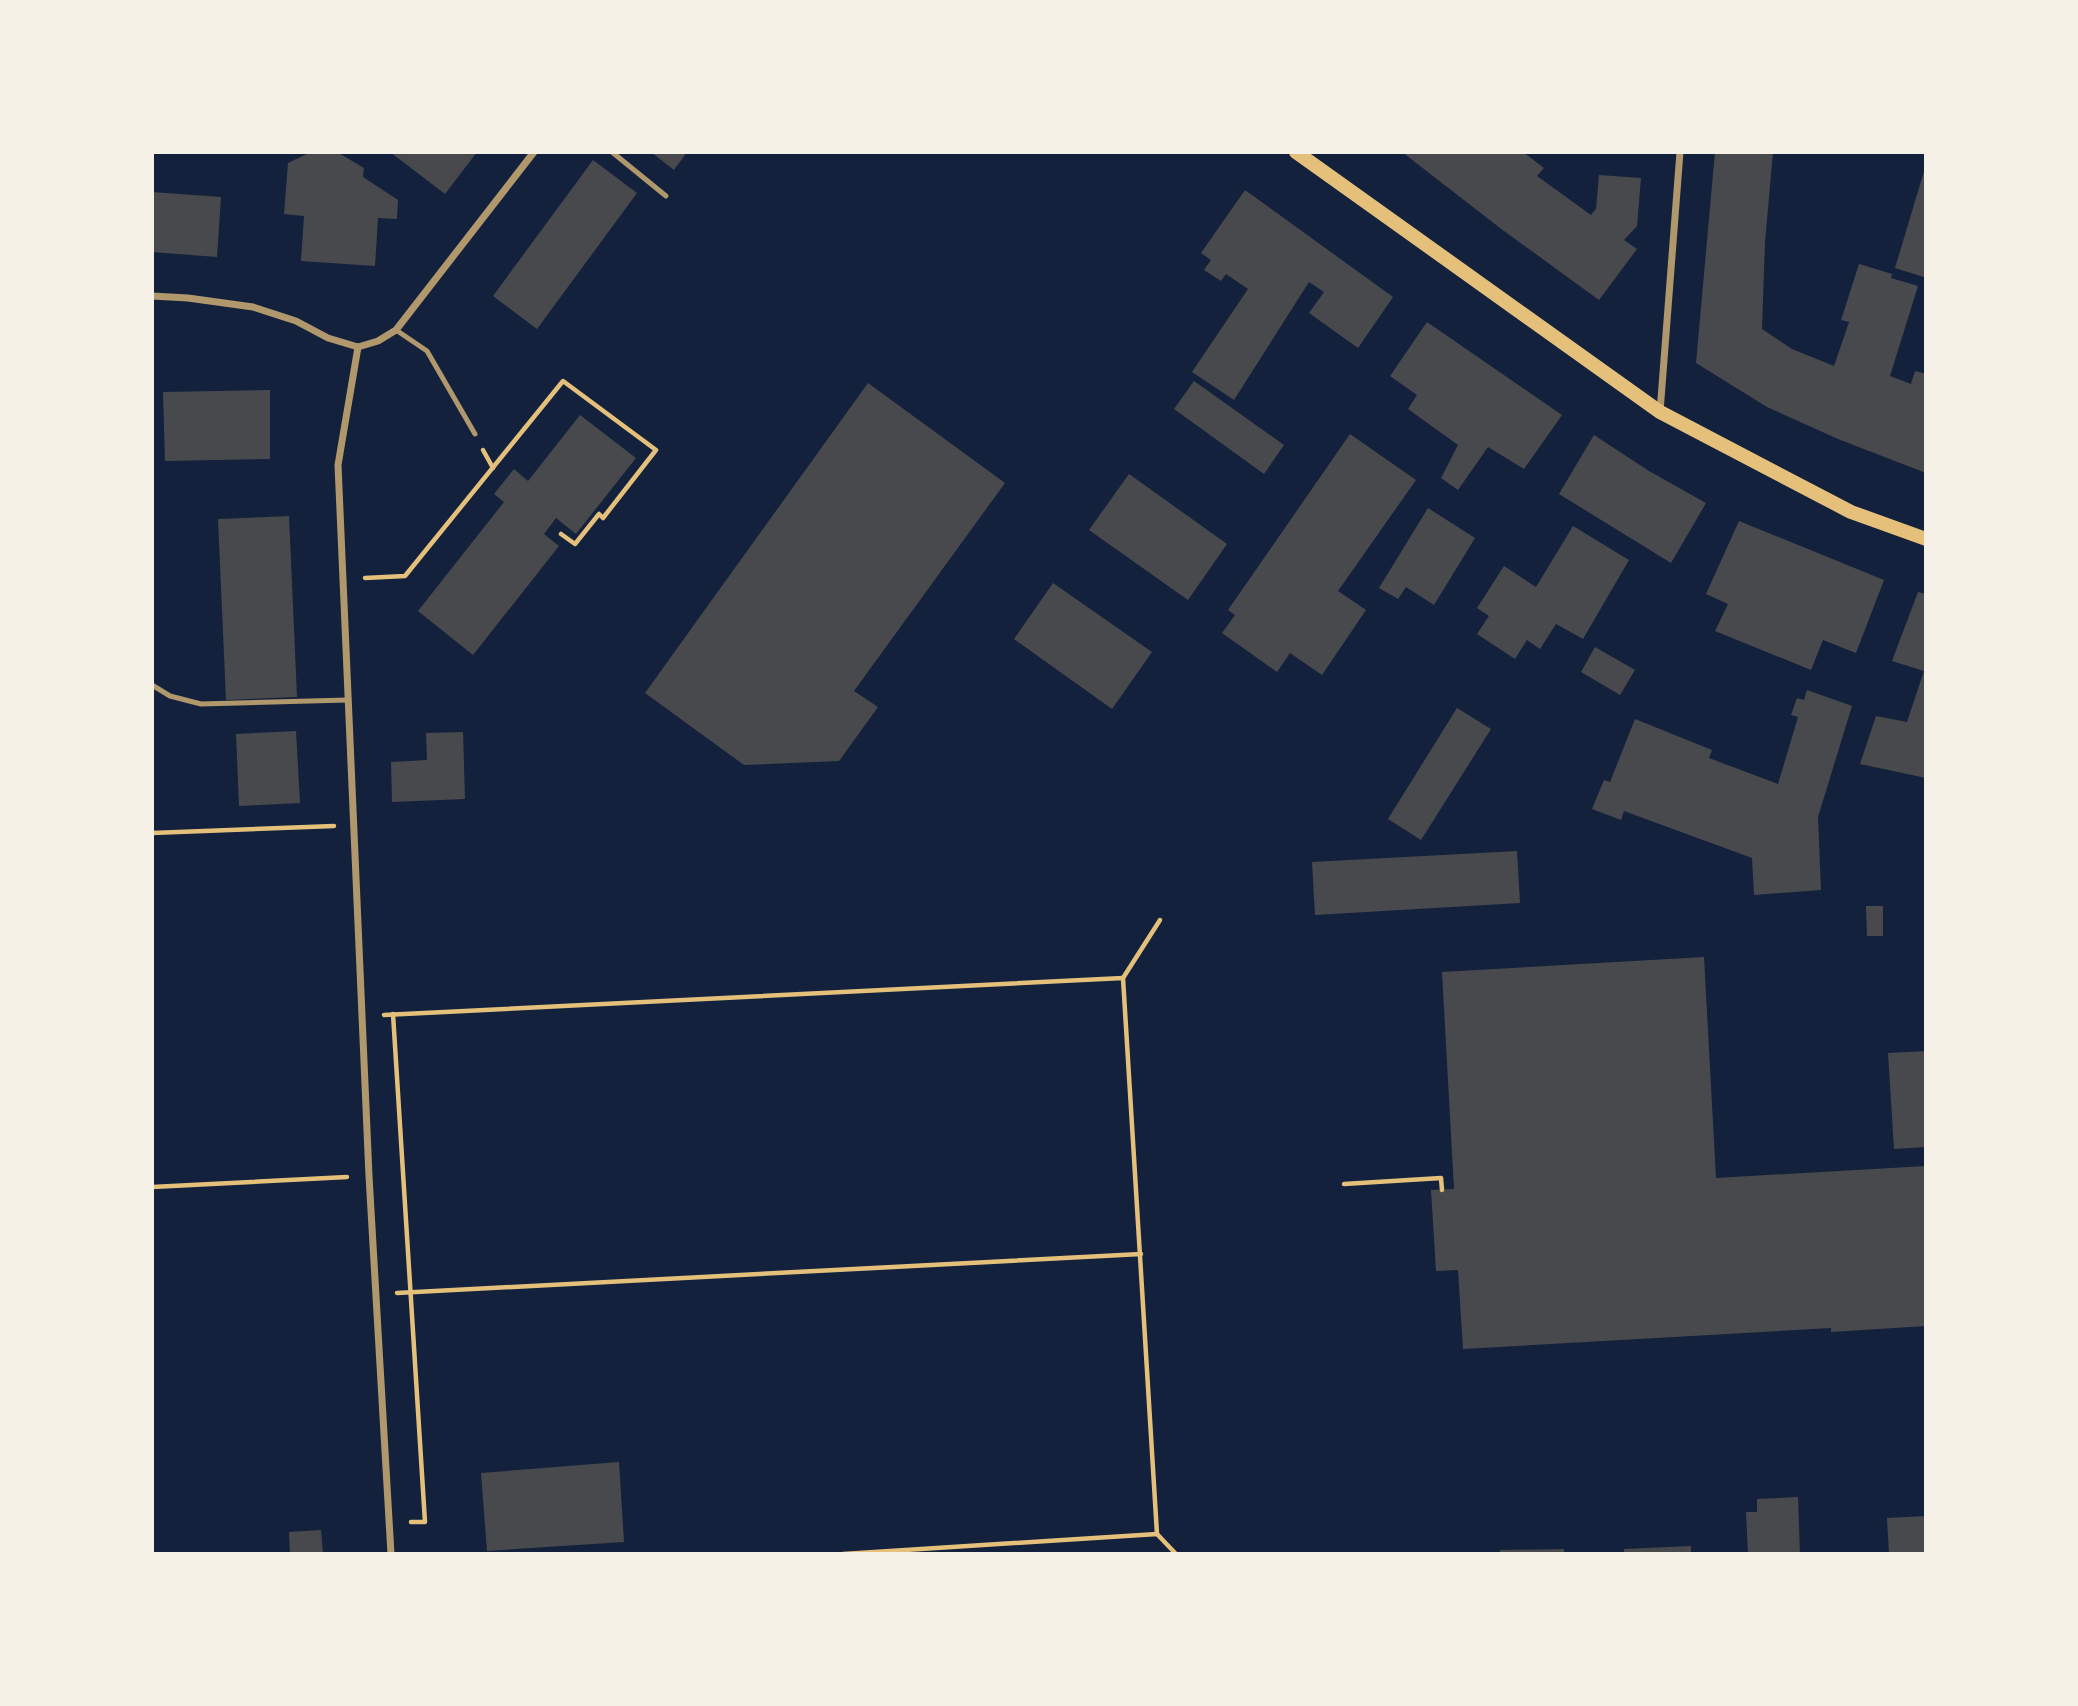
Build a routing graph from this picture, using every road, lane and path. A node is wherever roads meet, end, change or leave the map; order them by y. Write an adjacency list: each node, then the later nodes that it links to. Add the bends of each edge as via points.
1 (534, 152): 7 (street)
2 (612, 152): 5 (lane)
3 (1680, 152): 9 (street)
4 (1305, 155): 9 (main road)
5 (666, 196)
6 (152, 296): 8 (street, via 253,307)
7 (396, 330): 8 (street); 10 (lane, via 427,351)
8 (358, 346): 13 (street, via 338,465)
9 (1660, 412): 12 (main road, via 1851,512)
10 (475, 434)
11 (561, 534): 13 (path, via 575,544 599,514 603,518 656,450 563,381 405,576)
12 (1926, 539)
13 (343, 579): 15 (street)
14 (152, 685): 15 (lane, via 170,696 201,704)
15 (347, 700): 16 (street)
16 (352, 825): 17 (path); 21 (street)
17 (152, 833)
18 (1160, 920): 19 (path)
19 (1123, 978): 20 (path); 26 (path)
20 (393, 1014): 21 (path); 27 (path)
21 (362, 1016): 22 (street)
22 (369, 1176): 24 (path); 28 (street)
23 (1344, 1184): 25 (path, via 1441,1178)
24 (152, 1187)
25 (1442, 1190)
26 (1141, 1254): 27 (path); 30 (path)
27 (411, 1292): 28 (path); 29 (path, via 425,1522)
28 (375, 1294): 29 (street)
29 (389, 1523): 31 (street)
30 (1157, 1534): 32 (path); 33 (path)
31 (391, 1554)
32 (844, 1554)
33 (1176, 1554)

